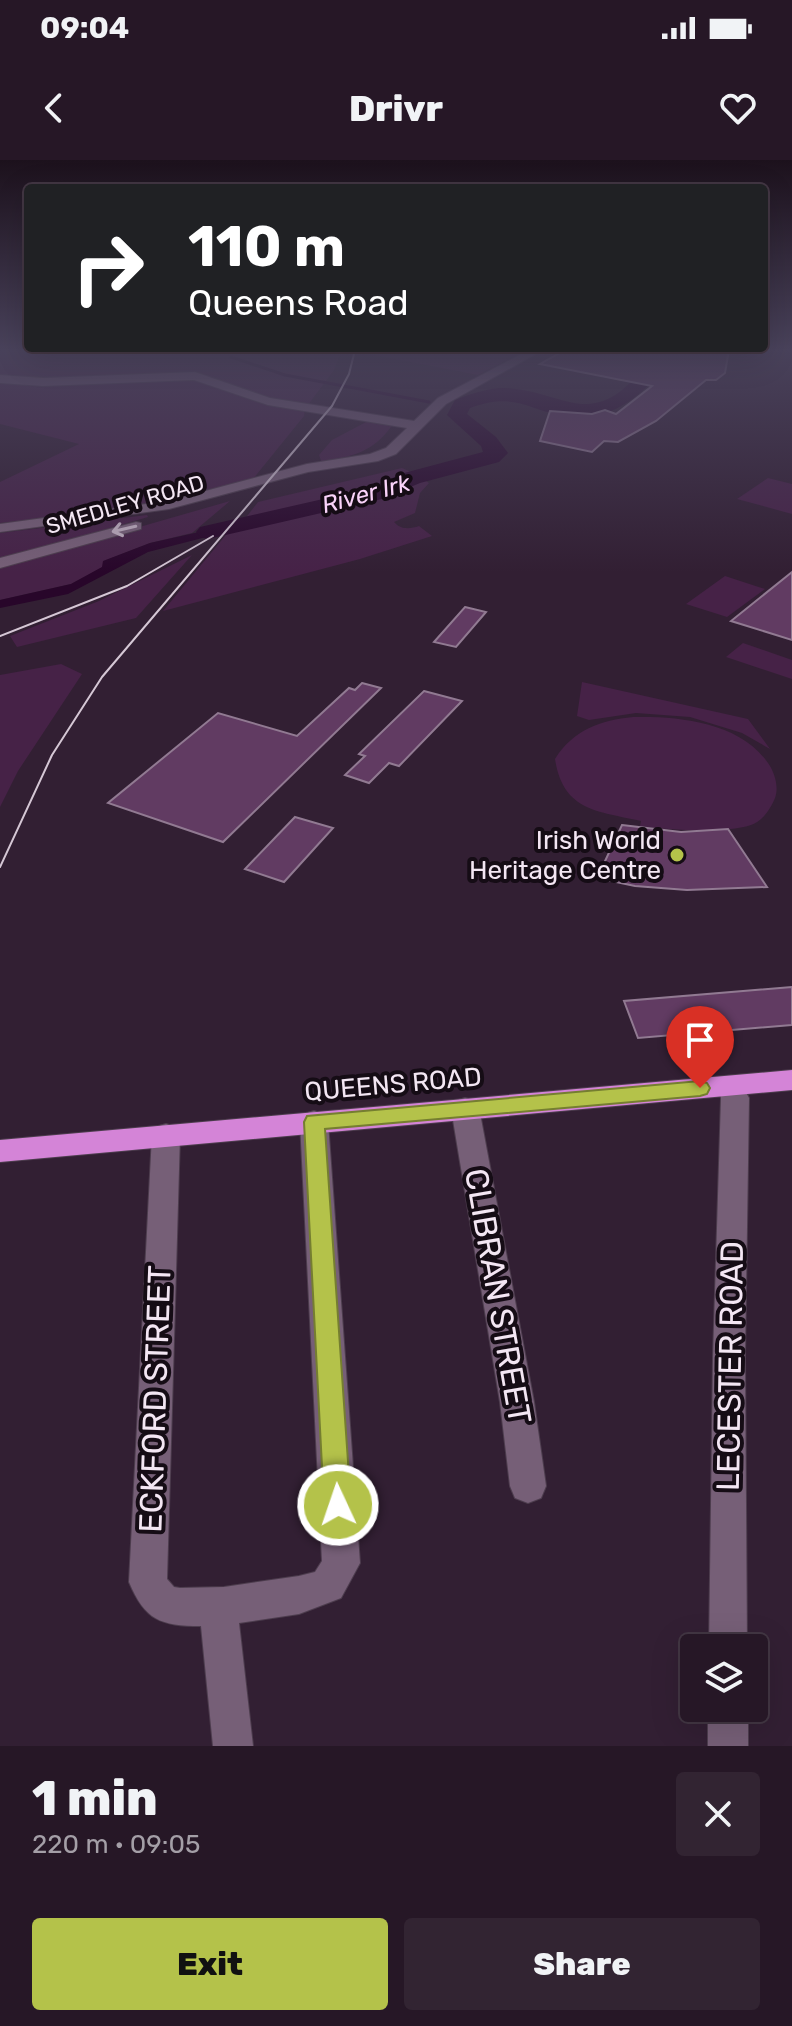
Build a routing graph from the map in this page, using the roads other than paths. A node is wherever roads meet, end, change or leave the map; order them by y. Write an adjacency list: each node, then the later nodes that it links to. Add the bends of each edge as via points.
1 (408, 424): 2 (street)
2 (414, 425): 3 (street, via 391,451 373,458)
3 (260, 482): 4 (street, via 169,505); 5 (street, SMEDLEY ROAD, one-way to 5, via 147,523)
4 (0, 528)
5 (0, 563)
6 (792, 1080): 7 (highway, QUEENS ROAD)
7 (730, 1086): 8 (highway, QUEENS ROAD); 14 (street, LECESTER ROAD, via 735,1098)
8 (465, 1108): 9 (highway, QUEENS ROAD); 12 (street, CLIBRAN STREET)
9 (314, 1122): 10 (highway, QUEENS ROAD); 13 (street, ECKFORD STREET, via 341,1563 329,1584 307,1595)
10 (166, 1135): 11 (highway, QUEENS ROAD); 13 (street, ECKFORD STREET, via 148,1582 154,1595 169,1605)
11 (0, 1151)
12 (528, 1486)
13 (218, 1606): 16 (street)
14 (728, 1634)
15 (728, 1722): 17 (street)
16 (233, 1746)
17 (728, 1746)

